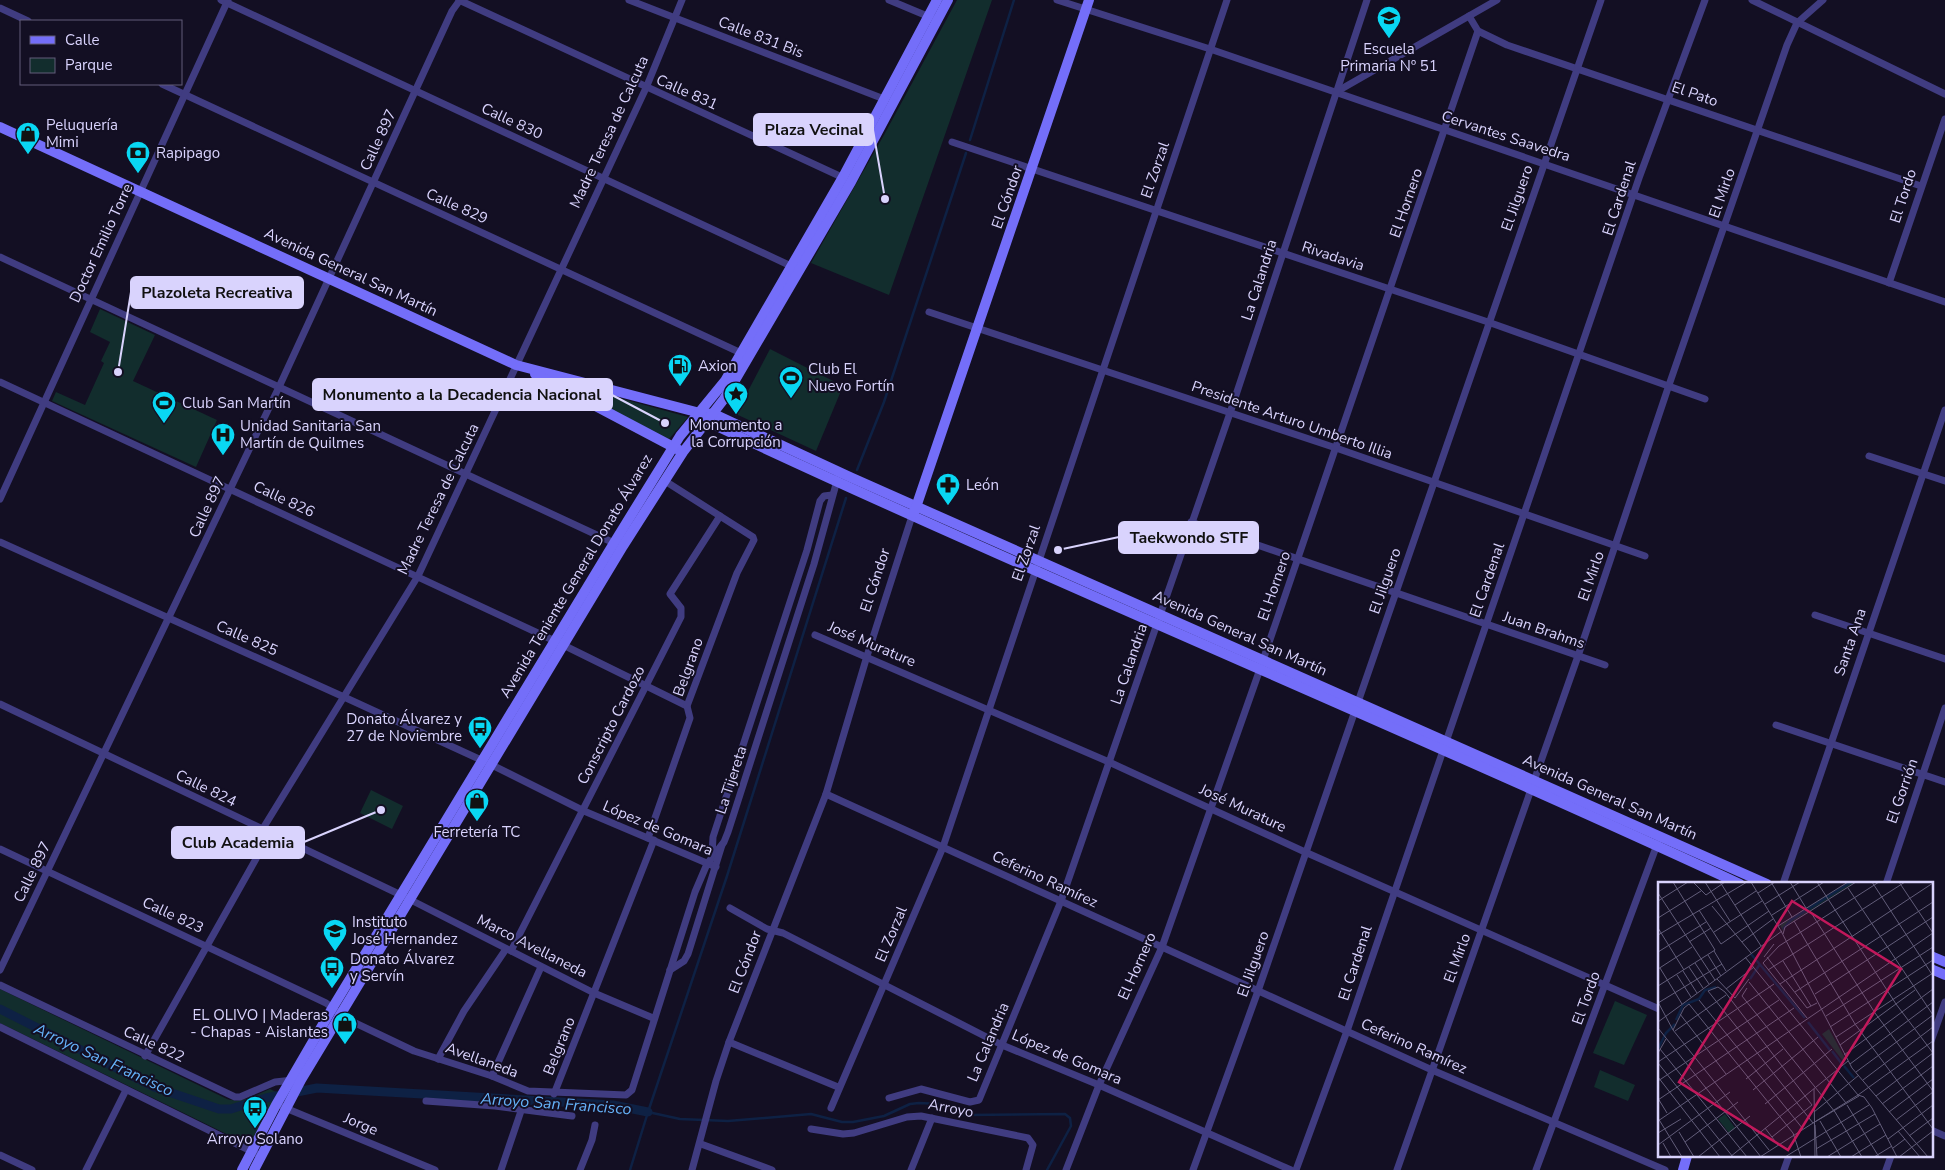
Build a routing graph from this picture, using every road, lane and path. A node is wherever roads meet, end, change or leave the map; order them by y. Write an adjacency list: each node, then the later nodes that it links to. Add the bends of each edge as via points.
1 (3, 0): 18 (street)
2 (460, 0): 28 (street, Calle 831); 29 (street, Calle 897)
3 (629, 0): 20 (street, Calle 831 Bis)
4 (682, 0): 20 (street, Madre Teresa de Calcuta)
5 (889, 0): 21 (street)
6 (937, 0): 21 (main road, Avenida Teniente General Donato Álvarez)
7 (948, 0): 21 (main road, Avenida Teniente General Donato Álvarez)
8 (1058, 0): 17 (street, Cervantes Saavedra)
9 (1227, 0): 25 (street, El Zorzal)
10 (1368, 0): 30 (street, La Calandria)
11 (1497, 0): 19 (street)
12 (1600, 0): 26 (street, El Jilguero)
13 (1705, 0): 34 (street, El Cardenal)
14 (1752, 0): 23 (street)
15 (1823, 0): 23 (street, El Mirlo)
16 (226, 1): 29 (street, Calle 830); 32 (street, Doctor Emilio Torre)
17 (1088, 4): 25 (street, Cervantes Saavedra); 41 (main road, El Cóndor)
18 (0, 7): 22 (street)
19 (1469, 16): 24 (street); 30 (street)
20 (674, 18): 28 (street, Madre Teresa de Calcuta); 33 (street, Calle 831 Bis)
21 (932, 18): 33 (main road, Avenida Teniente General Donato Álvarez); 43 (main road, Avenida Teniente General Donato Álvarez)
22 (26, 20)
23 (1797, 23): 31 (street); 37 (street, El Mirlo)
24 (1478, 31): 26 (street, El Pato, via 1507,45); 38 (street, El Hornero)
25 (1210, 49): 30 (street, Cervantes Saavedra); 48 (street, El Zorzal)
26 (1576, 67): 34 (street, El Pato); 40 (street, El Jilguero)
27 (164, 85): 32 (street, Calle 829)
28 (646, 88): 42 (street, Madre Teresa de Calcuta); 43 (street, Calle 831)
29 (416, 91): 42 (street, Calle 830); 44 (street, Calle 897)
30 (1336, 92): 38 (street, Cervantes Saavedra); 50 (street, La Calandria)
31 (1945, 94)
32 (187, 95): 44 (street, Calle 829); 46 (street, Doctor Emilio Torre)
33 (884, 99): 43 (main road, Avenida Teniente General Donato Álvarez)
34 (1668, 99): 37 (street, El Pato); 47 (street, El Cardenal)
35 (1945, 118): 45 (street, El Tordo)
36 (0, 127): 46 (main road, Avenida General San Martín)
37 (1759, 130): 45 (street, El Pato); 49 (street, El Mirlo)
38 (1444, 131): 40 (street, Cervantes Saavedra); 56 (street, El Hornero)
39 (952, 142): 41 (street, Rivadavia)
40 (1544, 162): 47 (street, Cervantes Saavedra); 60 (street, El Jilguero)
41 (1033, 168): 48 (street, Rivadavia); 61 (main road, El Cóndor)
42 (604, 179): 52 (street, Calle 830); 53 (street, Madre Teresa de Calcuta)
43 (847, 180): 52 (main road, Avenida Teniente General Donato Álvarez); 74 (main road, Avenida Teniente General Donato Álvarez)
44 (373, 182): 53 (street, Calle 829); 54 (street, Calle 897)
45 (1921, 186): 55 (street, El Tordo)
46 (140, 192): 54 (main road, Avenida General San Martín); 57 (street, Doctor Emilio Torre)
47 (1635, 195): 49 (street, Cervantes Saavedra); 63 (street, El Cardenal)
48 (1156, 210): 50 (street, Rivadavia); 65 (street, El Zorzal)
49 (1726, 226): 55 (street, Cervantes Saavedra); 67 (street, El Mirlo)
50 (1283, 254): 56 (street, Rivadavia); 73 (street, La Calandria)
51 (0, 258): 57 (street)
52 (791, 266): 62 (main road, Avenida Teniente General Donato Álvarez)
53 (561, 268): 62 (street, Calle 829); 64 (street, Madre Teresa de Calcuta)
54 (328, 278): 64 (main road, Avenida General San Martín); 68 (street, Calle 897)
55 (1889, 283): 58 (street, Cervantes Saavedra)
56 (1391, 289): 60 (street, Rivadavia); 76 (street, El Hornero)
57 (90, 299): 68 (street); 70 (street, Doctor Emilio Torre)
58 (1945, 302)
59 (930, 312): 61 (street, Presidente Arturo Umberto Illia)
60 (1488, 322): 63 (street, Rivadavia); 84 (street, El Jilguero)
61 (978, 328): 65 (street, Presidente Arturo Umberto Illia); 88 (main road, El Cóndor)
62 (741, 353): 72 (main road, Avenida Teniente General Donato Álvarez)
63 (1580, 354): 67 (street, Rivadavia); 89 (street, El Cardenal)
64 (516, 365): 72 (main road, Avenida General San Martín); 75 (main road); 79 (street, Madre Teresa de Calcuta)
65 (1103, 370): 73 (street, Presidente Arturo Umberto Illia); 99 (street, El Zorzal)
66 (0, 382): 70 (street, Calle 826)
67 (1669, 385): 69 (street, Rivadavia); 94 (street, El Mirlo)
68 (279, 387): 79 (street); 85 (street, Calle 897)
69 (1705, 399)
70 (43, 403): 85 (street, Calle 826); 87 (street, Doctor Emilio Torre)
71 (1945, 410): 80 (street, Santa Ana)
72 (700, 412): 74 (main road, Avenida General San Martín); 75 (main road, Avenida Teniente General Donato Álvarez)
73 (1230, 413): 76 (street, Presidente Arturo Umberto Illia); 91 (street, La Calandria)
74 (711, 418): 77 (main road, Avenida Teniente General Donato Álvarez); 81 (main road, Avenida General San Martín)
75 (674, 445): 77 (main road); 93 (main road, Avenida Teniente General Donato Álvarez)
76 (1336, 448): 84 (street, Presidente Arturo Umberto Illia); 97 (street, El Hornero)
77 (683, 452): 82 (main road, Avenida Teniente General Donato Álvarez)
78 (1869, 456): 80 (street)
79 (466, 473): 93 (street); 100 (street, Madre Teresa de Calcuta)
80 (1924, 474): 83 (street); 107 (street, Santa Ana)
81 (838, 477): 86 (street, La Tijereta); 88 (main road, Avenida General San Martín)
82 (665, 481): 90 (street); 109 (main road, Avenida Teniente General Donato Álvarez)
83 (1945, 481)
84 (1432, 483): 89 (street, Presidente Arturo Umberto Illia); 101 (street, El Jilguero)
85 (231, 489): 100 (street, Calle 826); 104 (street, Calle 897)
86 (832, 495): 96 (street, La Tijereta); 98 (street, via 824,496 820,502)
87 (0, 499)
88 (914, 511): 99 (main road, Avenida General San Martín); 112 (street, El Cóndor)
89 (1525, 514): 94 (street, Presidente Arturo Umberto Illia); 106 (street, El Cardenal)
90 (720, 516): 117 (street, Conscripto Cardozo, via 670,594 681,608 681,617); 120 (street, Belgrano, via 752,537 753,544 740,565)
91 (1191, 522): 97 (street, Juan Brahms); 102 (street, La Calandria)
92 (0, 542): 104 (street, Calle 825)
93 (614, 543): 109 (main road, Avenida Teniente General Donato Álvarez)
94 (1615, 546): 95 (street, Presidente Arturo Umberto Illia); 113 (street, El Mirlo)
95 (1645, 556)
96 (816, 559): 98 (street); 111 (street, La Tijereta)
97 (1298, 560): 101 (street, Juan Brahms); 115 (street, El Hornero)
98 (803, 562): 110 (street)
99 (1037, 565): 102 (main road, Avenida General San Martín); 105 (main road, Avenida General San Martín); 122 (street, El Zorzal)
100 (417, 576): 109 (street, Calle 826); 118 (street, Madre Teresa de Calcuta)
101 (1395, 593): 106 (street, Juan Brahms); 121 (street, El Jilguero)
102 (1161, 613): 105 (street, La Calandria); 115 (main road, Avenida General San Martín)
103 (1816, 615): 107 (street)
104 (170, 618): 118 (street, Calle 825); 127 (street, Calle 897)
105 (1157, 624): 115 (main road, Avenida General San Martín); 129 (street, La Calandria)
106 (1487, 624): 113 (street, Juan Brahms); 126 (street, El Cardenal)
107 (1869, 633): 114 (street); 125 (street, Santa Ana)
108 (815, 635): 112 (street, José Murature)
109 (560, 643): 117 (street); 128 (main road, Avenida Teniente General Donato Álvarez); 130 (main road, Avenida Teniente General Donato Álvarez)
110 (776, 646): 111 (street); 145 (street, via 713,837)
111 (787, 651): 141 (street, La Tijereta)
112 (867, 656): 122 (street, José Murature); 134 (street, El Cóndor)
113 (1578, 656): 116 (street, Juan Brahms); 133 (street, El Mirlo)
114 (1945, 659)
115 (1262, 664): 121 (main road, Avenida General San Martín); 135 (street, El Hornero)
116 (1605, 665)
117 (646, 684): 120 (street); 136 (street, Conscripto Cardozo)
118 (344, 696): 128 (street, Calle 825); 137 (street, Madre Teresa de Calcuta)
119 (0, 704): 127 (street, Calle 824)
120 (688, 706): 139 (street, Belgrano, via 690,718)
121 (1355, 707): 126 (main road, Avenida General San Martín); 144 (street, El Jilguero)
122 (988, 708): 129 (street, José Murature); 142 (street, El Zorzal)
123 (1945, 708): 131 (street, El Gorrión)
124 (1776, 725): 125 (street)
125 (1831, 745): 131 (street); 151 (street, Santa Ana)
126 (1444, 746): 133 (main road, Avenida General San Martín); 153 (street, El Cardenal)
127 (103, 754): 137 (street, Calle 824); 148 (street, Calle 897)
128 (481, 762): 130 (street, López de Gomara); 154 (main road, Avenida Teniente General Donato Álvarez)
129 (1109, 762): 135 (street, José Murature); 155 (street, La Calandria)
130 (492, 765): 136 (street, López de Gomara); 154 (main road, Avenida Teniente General Donato Álvarez)
131 (1923, 774): 132 (street); 152 (street, El Gorrión)
132 (1945, 782)
133 (1533, 784): 140 (main road, Avenida General San Martín); 158 (street, El Mirlo)
134 (826, 794): 142 (street, Ceferino Ramírez); 157 (street, El Cóndor)
135 (1210, 808): 144 (street, José Murature); 160 (street, El Hornero)
136 (584, 811): 139 (street, López de Gomara); 161 (street, Conscripto Cardozo)
137 (262, 830): 138 (street, Calle 824)
138 (270, 834): 154 (street, Calle 824); 159 (street)
139 (651, 839): 146 (street, López de Gomara); 173 (street, Belgrano)
140 (1659, 840): 149 (main road, Avenida General San Martín); 150 (main road, Avenida General San Martín); 169 (street, El Tordo)
141 (722, 844): 145 (street, La Tijereta); 147 (street)
142 (943, 847): 155 (street, Ceferino Ramírez); 171 (street, El Zorzal)
143 (0, 849): 148 (street, Calle 823)
144 (1305, 852): 153 (street, José Murature); 172 (street, El Jilguero)
145 (712, 855): 146 (street, La Tijereta)
146 (707, 864): 147 (street, López de Gomara); 167 (street, La Tijereta)
147 (716, 867): 167 (street, via 688,954 684,961)
148 (48, 871): 159 (street, Calle 823); 166 (street, Calle 897)
149 (1736, 882)
150 (1762, 882)
151 (1784, 882)
152 (1887, 882)
153 (1394, 890): 158 (street, José Murature); 179 (street, El Cardenal)
154 (406, 897): 161 (street, Marco Avellaneda); 176 (main road, Avenida Teniente General Donato Álvarez)
155 (1062, 901): 160 (street, Ceferino Ramírez); 182 (street, La Calandria)
156 (730, 908): 157 (street, López de Gomara)
157 (773, 930): 171 (street, López de Gomara, via 783,932); 181 (street, El Cóndor)
158 (1482, 930): 169 (street, José Murature); 185 (street, El Mirlo)
159 (206, 946): 176 (street, Calle 823); 183 (street)
160 (1162, 947): 172 (street, Ceferino Ramírez); 188 (street, El Hornero)
161 (509, 950): 164 (street, Marco Avellaneda); 184 (street, Conscripto Cardozo, via 464,1010)
162 (1932, 956): 163 (main road)
163 (1945, 962)
164 (541, 968): 173 (street, Marco Avellaneda); 186 (street)
165 (1932, 969): 168 (main road)
166 (0, 970)
167 (670, 970): 177 (street, La Tijereta)
168 (1945, 975)
169 (1606, 984): 175 (street, José Murature); 200 (street, El Tordo)
170 (0, 985): 183 (street, Calle 822)
171 (884, 986): 182 (street, López de Gomara); 189 (street, El Zorzal)
172 (1258, 991): 179 (street, Ceferino Ramírez); 204 (street, El Jilguero)
173 (594, 993): 177 (street, Marco Avellaneda); 192 (street, Belgrano)
174 (1945, 1002): 180 (street)
175 (1658, 1008)
176 (337, 1010): 184 (street, Avellaneda, via 407,1048); 187 (main road, Avenida Teniente General Donato Álvarez)
177 (653, 1018): 191 (street, La Tijereta)
178 (0, 1027): 190 (street)
179 (1347, 1030): 185 (street, Ceferino Ramírez); 227 (street, El Cardenal)
180 (1932, 1039)
181 (730, 1042): 189 (street); 206 (street, El Cóndor, via 710,1103)
182 (1002, 1045): 188 (street, López de Gomara); 193 (street, La Calandria, via 976,1102 921,1089)
183 (145, 1056): 187 (street, Calle 822, via 235,1097 275,1082)
184 (438, 1059): 186 (street, Avellaneda)
185 (1432, 1070): 200 (street, Ceferino Ramírez); 228 (street, El Mirlo)
186 (492, 1076): 192 (street, Avellaneda, via 528,1091)
187 (296, 1080): 195 (main road, Avenida Teniente General Donato Álvarez)
188 (1099, 1085): 204 (street, López de Gomara); 224 (street, El Hornero)
189 (838, 1087): 196 (street, El Zorzal)
190 (126, 1090): 207 (street); 214 (street)
191 (632, 1090): 192 (street, Avellaneda, via 623,1096)
192 (554, 1094)
193 (889, 1098)
194 (426, 1101): 197 (street)
195 (281, 1106): 207 (main road, Avenida Teniente General Donato Álvarez); 209 (main road, Avenida Teniente General Donato Álvarez); 217 (street, Jorge)
196 (830, 1108)
197 (521, 1111): 198 (street); 218 (street)
198 (572, 1116)
199 (932, 1118): 202 (street, Arroyo, via 907,1117 866,1131 843,1134); 222 (street); 223 (street, Arroyo, via 1028,1138 1033,1145)
200 (1555, 1122): 229 (street, El Tordo); 230 (street, Ceferino Ramírez)
201 (595, 1125): 219 (street)
202 (811, 1129)
203 (1932, 1130): 205 (street)
204 (1207, 1134): 225 (street, El Jilguero); 226 (street, López de Gomara)
205 (1945, 1136)
206 (701, 1144): 220 (street, El Cóndor); 221 (street)
207 (251, 1151): 209 (street); 215 (main road, Avenida Teniente General Donato Álvarez)
208 (0, 1154): 213 (street)
209 (261, 1156): 216 (main road, Avenida Teniente General Donato Álvarez)
210 (1687, 1158): 231 (main road)
211 (1788, 1158): 232 (street)
212 (1890, 1158): 233 (street)
213 (32, 1170)
214 (86, 1170)
215 (242, 1170)
216 (254, 1170)
217 (434, 1170)
218 (502, 1170)
219 (580, 1170)
220 (692, 1170)
221 (772, 1170)
222 (911, 1170)
223 (1026, 1170)
224 (1066, 1170)
225 (1193, 1170)
226 (1291, 1170)
227 (1296, 1170)
228 (1397, 1170)
229 (1536, 1170)
230 (1665, 1170)
231 (1683, 1170)
232 (1784, 1170)
233 (1886, 1170)

